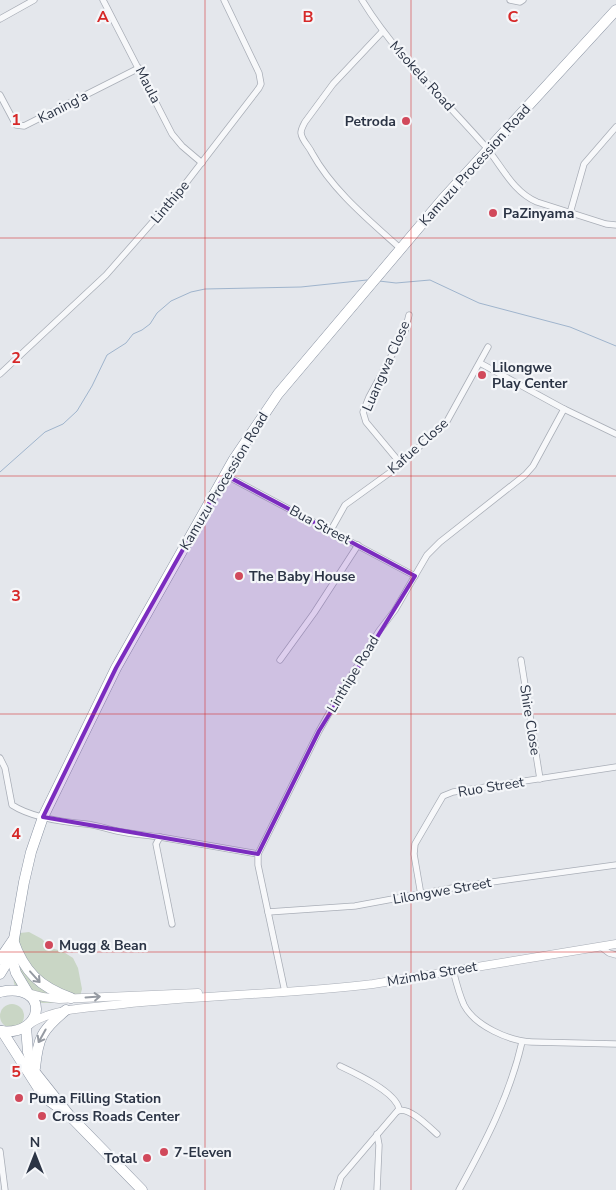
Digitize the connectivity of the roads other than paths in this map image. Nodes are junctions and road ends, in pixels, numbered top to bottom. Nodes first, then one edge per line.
1 (34, 0) edge
2 (103, 0) edge
3 (224, 0) edge
4 (362, 0) edge
5 (510, 0) edge
6 (523, 0) edge
7 (616, 10) edge
8 (0, 19) edge
9 (382, 32) junction
10 (139, 68) junction
11 (0, 95) edge
12 (616, 127) edge
13 (488, 149) junction
14 (202, 163) junction
15 (570, 213) junction
16 (616, 225) edge
17 (401, 249) junction
18 (409, 315) dead end
19 (488, 347) dead end
20 (480, 363) junction
21 (0, 374) edge
22 (564, 409) junction
23 (616, 434) edge
24 (401, 464) junction
25 (225, 476) junction
26 (330, 530) junction
27 (358, 545) junction
28 (415, 576) junction
29 (280, 660) dead end
30 (521, 660) dead end
31 (0, 758) edge
32 (616, 767) edge
33 (540, 779) junction
34 (43, 817) junction
35 (158, 838) junction
36 (258, 854) junction
37 (616, 865) edge
38 (421, 894) junction
39 (268, 912) junction
40 (172, 924) dead end
41 (13, 940) junction
42 (616, 944) edge
43 (600, 947) junction
44 (616, 955) edge
45 (11, 956) junction
46 (0, 959) edge
47 (453, 970) junction
48 (0, 974) edge
49 (0, 992) edge
50 (285, 992) junction
51 (28, 993) junction
52 (247, 994) junction
53 (71, 998) junction
54 (66, 1010) junction
55 (28, 1025) junction
56 (1, 1032) edge
57 (522, 1042) junction
58 (616, 1044) edge
59 (340, 1066) dead end
60 (34, 1071) junction
61 (398, 1111) junction
62 (69, 1115) junction
63 (377, 1134) junction
64 (437, 1134) dead end
65 (0, 1151) edge
66 (5, 1190) edge
67 (142, 1190) edge
68 (337, 1190) edge
69 (377, 1190) edge
70 (458, 1190) edge

1 - 8 street
2 - 10 street, Maula
3 - 14 street, Linthipe
4 - 9 street, Msokela Road
5 - 6 street
7 - 13 highway, Kamuzu Procession Road
9 - 13 street, Msokela Road
9 - 17 street
10 - 11 street, Kaning'a
10 - 14 street, Maula
12 - 15 street
13 - 15 street, Msokela Road
13 - 17 highway, Kamuzu Procession Road
14 - 21 street, Linthipe
15 - 16 street, Msokela Road
17 - 25 highway, Kamuzu Procession Road
18 - 24 street, Luangwa Close
19 - 20 street, Kafue Close
20 - 22 street
20 - 24 street, Kafue Close
22 - 23 street
22 - 28 street, Linthipe Road
24 - 26 street, Kafue Close
25 - 26 street, Bua Street
25 - 34 highway, Kamuzu Procession Road
26 - 27 street, Bua Street
27 - 28 street, Bua Street
27 - 29 street
28 - 36 street, Linthipe Road
30 - 33 street, Shire Close
31 - 34 street
32 - 33 street, Ruo Street
33 - 38 street, Ruo Street
34 - 35 street
34 - 41 highway, Kamuzu Procession Road
35 - 36 street
35 - 40 street
36 - 39 street
37 - 38 street, Lilongwe Street
38 - 39 street, Lilongwe Street
39 - 50 street
41 - 45 highway, Kamuzu Procession Road
41 - 46 highway
41 -> 53 highway
42 - 43 main road, Mzimba Street
43 - 44 street
43 - 47 main road, Mzimba Street
45 - 48 highway
45 - 51 highway
47 - 50 main road, Mzimba Street
47 - 57 street
49 - 51 highway
50 - 52 main road, Mzimba Street
51 - 53 main road
51 - 55 highway
53 -> 52 main road
52 - 54 main road
54 - 55 main road
54 -> 60 highway
55 - 56 highway
55 - 60 highway
56 - 62 highway
57 - 58 street
57 - 70 street
59 - 61 street
60 - 62 highway
61 - 63 street
61 - 64 street
62 - 67 highway
63 - 68 street
63 - 69 street
65 - 66 street

